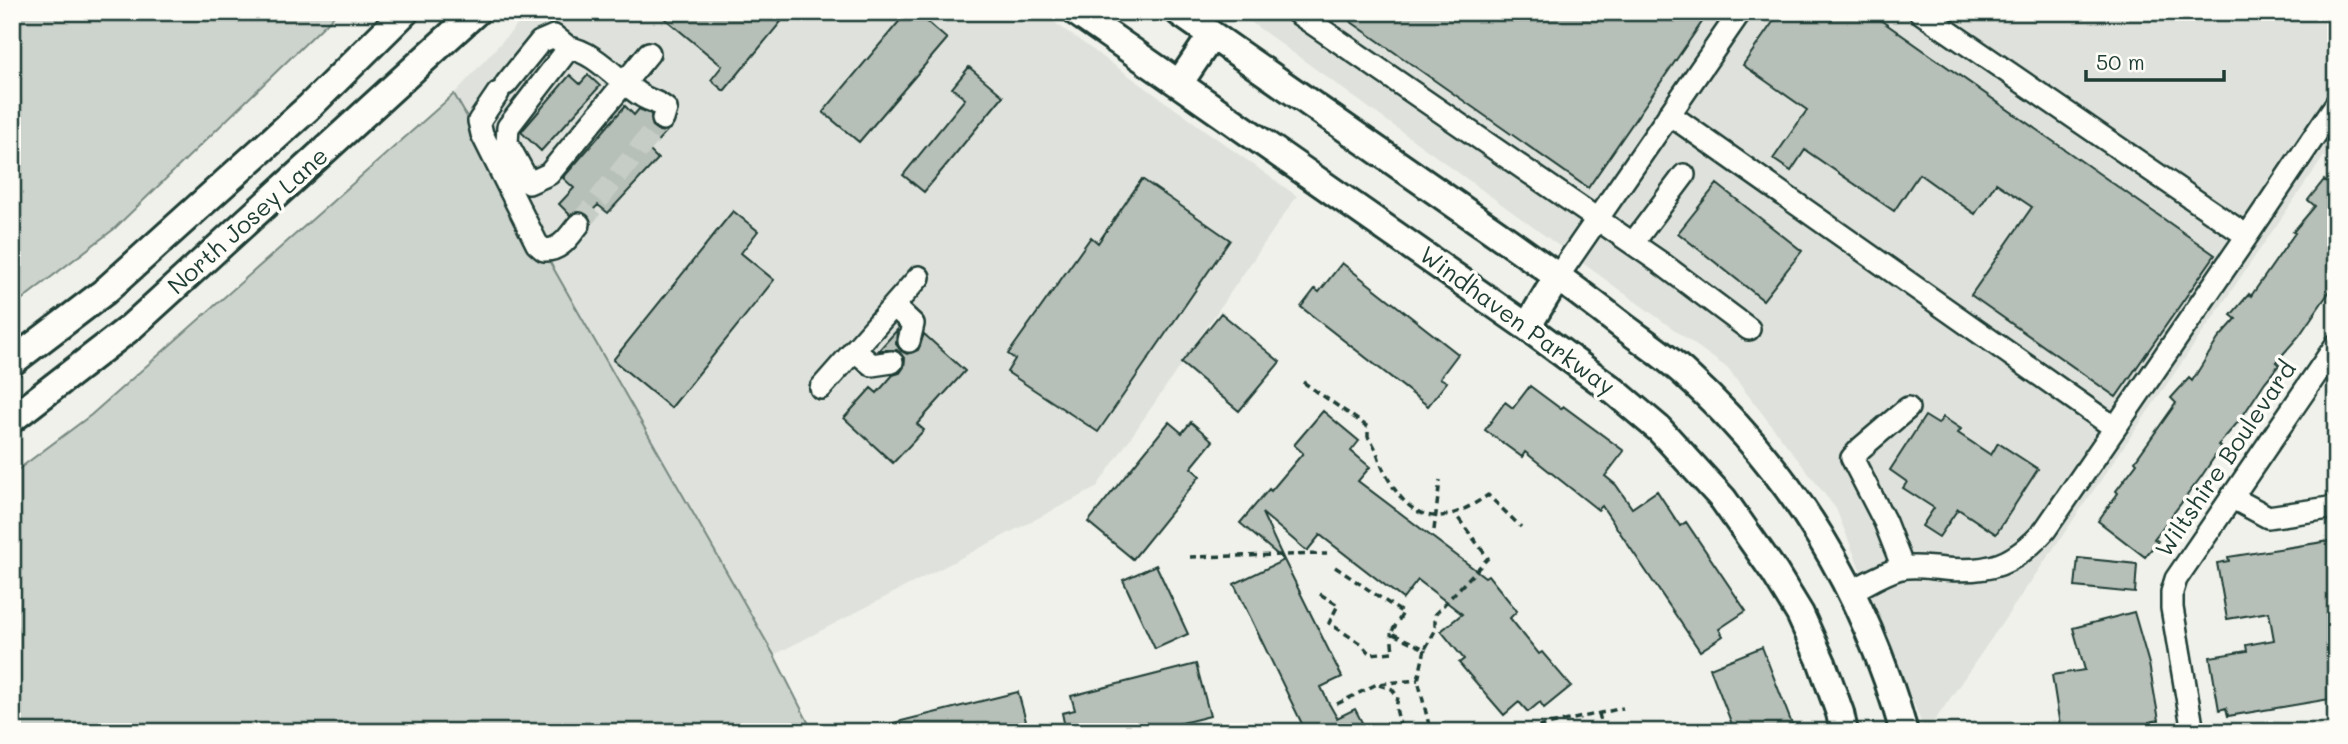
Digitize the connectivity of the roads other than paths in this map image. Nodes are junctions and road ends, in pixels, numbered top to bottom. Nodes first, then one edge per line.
1 (405, 12) edge
2 (476, 12) edge
3 (1076, 12) edge
4 (1180, 12) edge
5 (1296, 12) edge
6 (1740, 12) edge
7 (1920, 12) edge
8 (1212, 35) junction
9 (569, 48) junction
10 (649, 54) dead end
11 (1180, 82) junction
12 (624, 84) junction
13 (2336, 104) edge
14 (1670, 114) junction
15 (663, 119) dead end
16 (1684, 175) dead end
17 (1598, 219) junction
18 (579, 224) tunnel mouth
19 (2247, 236) junction
20 (1633, 243) junction
21 (1559, 276) junction
22 (919, 277) dead end
23 (894, 306) junction
24 (1527, 327) junction
25 (1749, 329) dead end
26 (909, 341) dead end
27 (2336, 345) edge
28 (854, 350) junction
29 (12, 362) edge
30 (892, 362) dead end
31 (821, 387) dead end
32 (1908, 408) dead end
33 (12, 419) edge
34 (2115, 428) junction
35 (2231, 498) junction
36 (2336, 507) edge
37 (1903, 568) junction
38 (1852, 591) junction
39 (1844, 732) edge
40 (1904, 732) edge
41 (2193, 732) edge

1 - 29 main road, North Josey Lane
2 - 33 main road, North Josey Lane
3 - 11 main road, Windhaven Parkway
4 - 8 main road
5 - 17 street
6 - 14 street
7 - 19 street
8 - 11 main road
8 - 21 main road
9 - 12 street
9 - 12 street
9 - 18 street
10 - 12 street
11 - 24 main road, Windhaven Parkway
12 - 15 street
13 - 19 street
14 - 17 street
14 - 34 street
16 - 20 street
17 - 20 street
17 - 21 street
19 - 34 street
20 - 25 street
21 - 24 main road
21 - 38 main road
22 - 23 street
23 - 26 street
23 - 28 street
24 - 39 main road, Windhaven Parkway
27 - 35 street, Wiltshire Boulevard
28 - 30 street
28 - 31 street
32 - 37 street
34 - 37 street
35 - 36 street
35 - 41 street, Wiltshire Boulevard
37 - 38 street
38 - 40 main road

